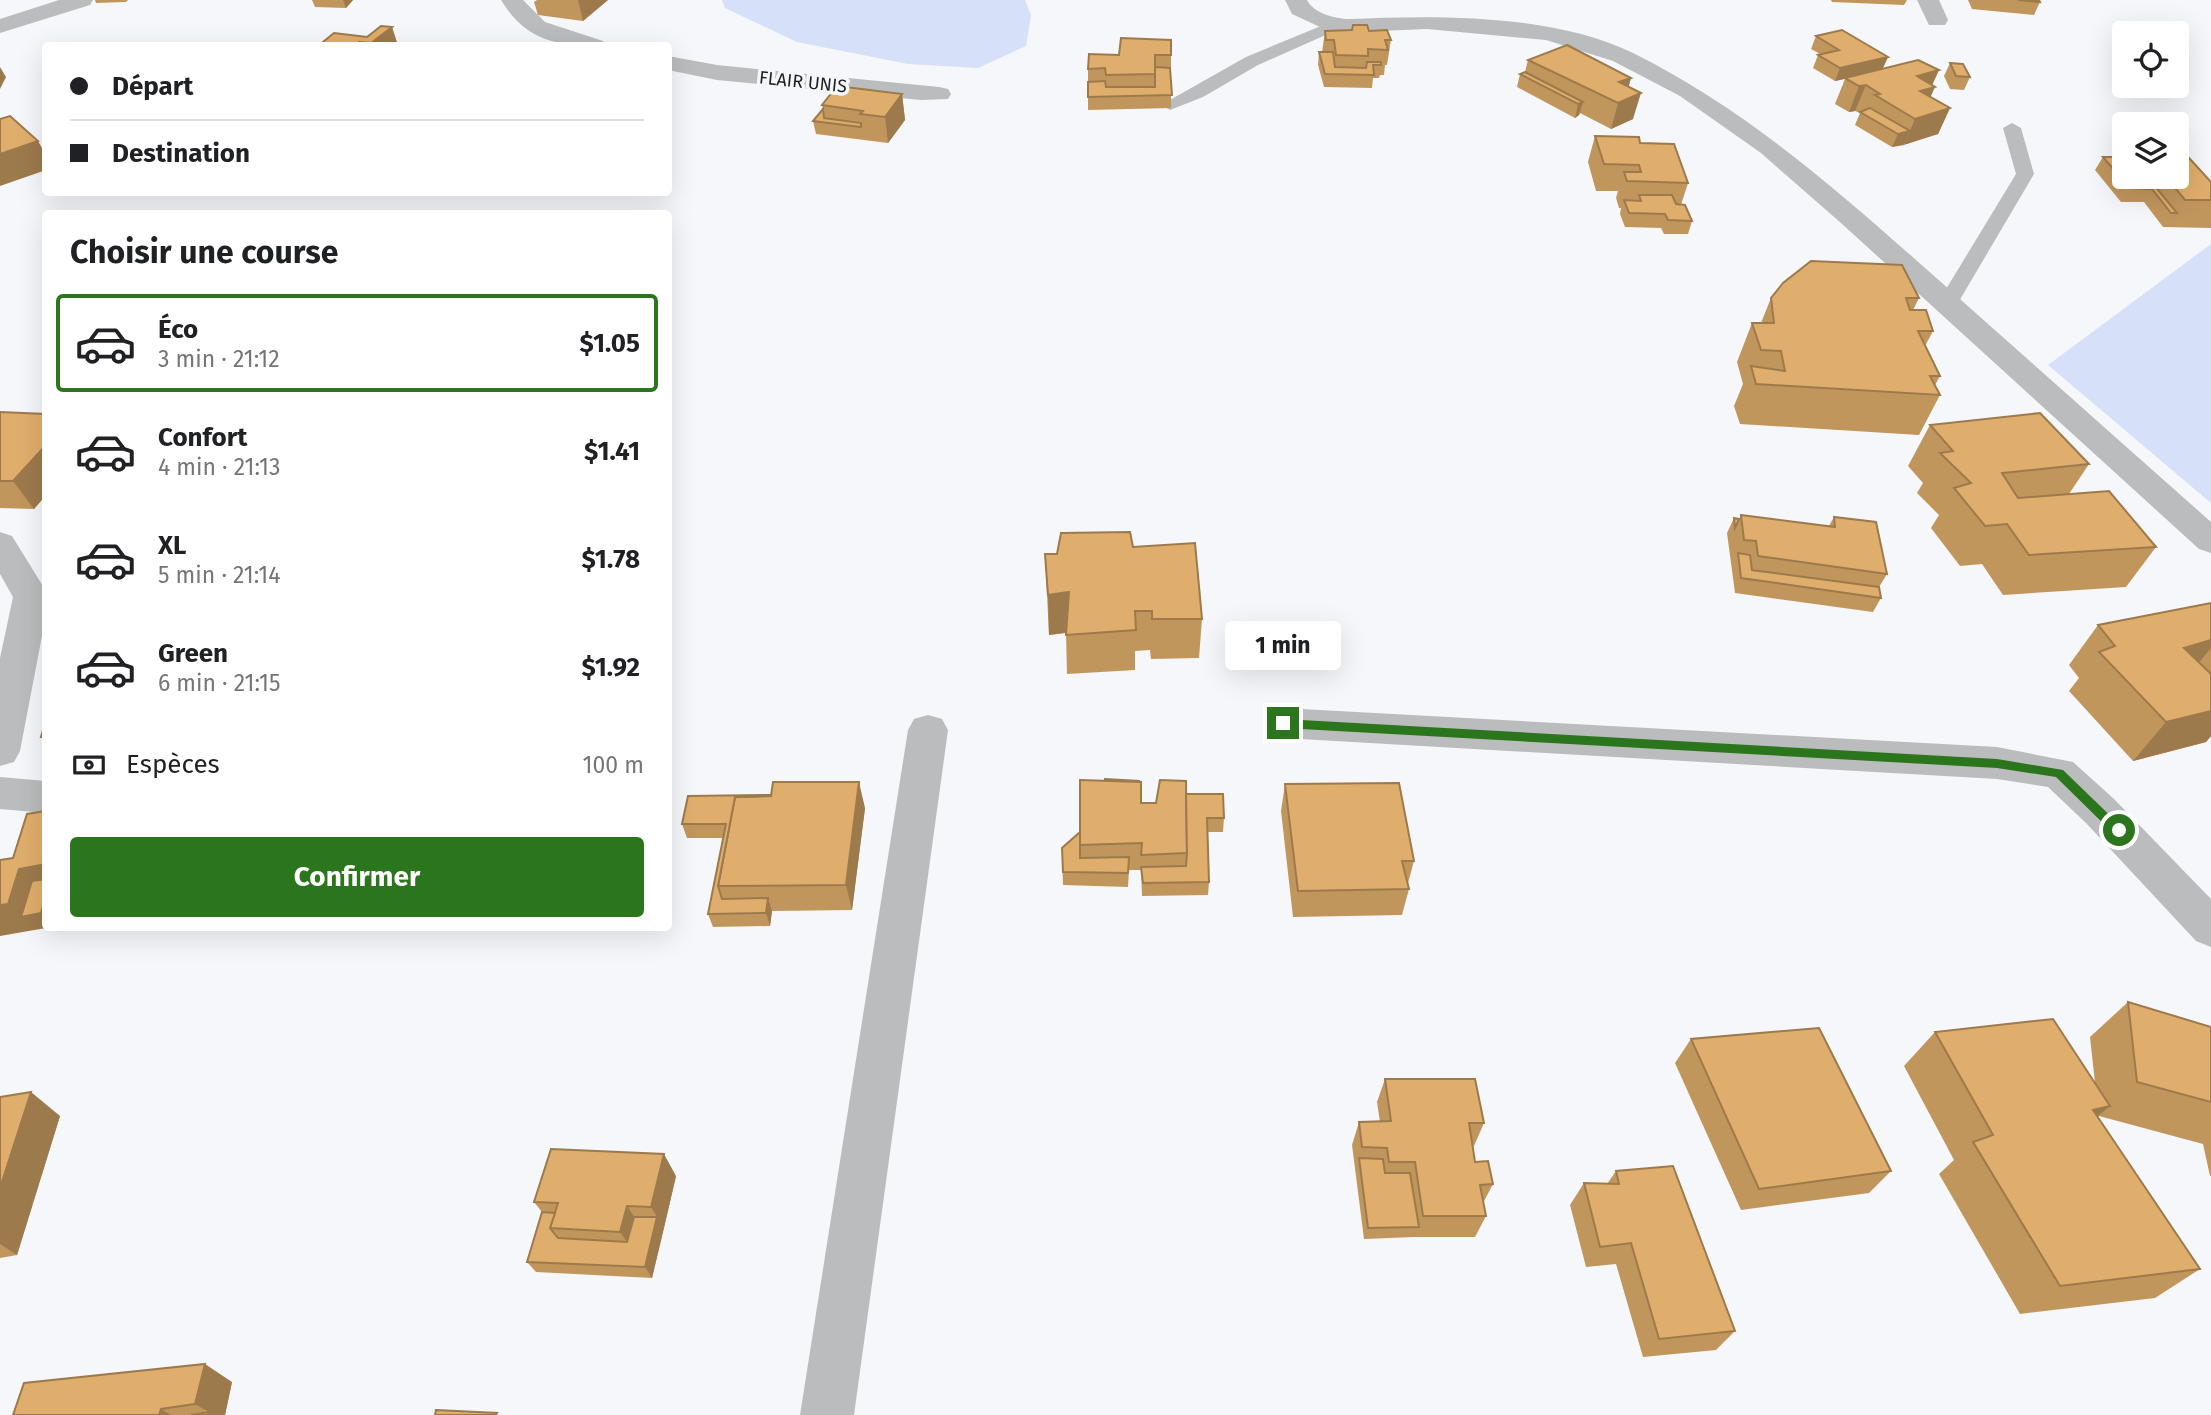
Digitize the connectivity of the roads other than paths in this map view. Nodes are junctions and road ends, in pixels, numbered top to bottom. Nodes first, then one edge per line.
1 (82, 0) edge
2 (512, 0) edge
3 (1296, 0) edge
4 (0, 26) edge
5 (1333, 26) junction
6 (578, 42) edge
7 (672, 64) edge
8 (939, 94) dead end
9 (1170, 105) edge
10 (2012, 128) dead end
11 (1948, 304) junction
12 (2211, 541) edge
13 (0, 544) edge
14 (1283, 723) dead end
15 (928, 730) dead end
16 (0, 751) edge
17 (0, 793) edge
18 (42, 797) edge
19 (2211, 928) edge
20 (827, 1415) edge

1 - 4 street
2 - 6 street
3 - 5 street
5 - 9 lane
5 - 11 street
7 - 8 street, FLAIR UNIS
10 - 11 lane
11 - 12 street
13 - 16 street
14 - 19 street
15 - 20 street
17 - 18 street

